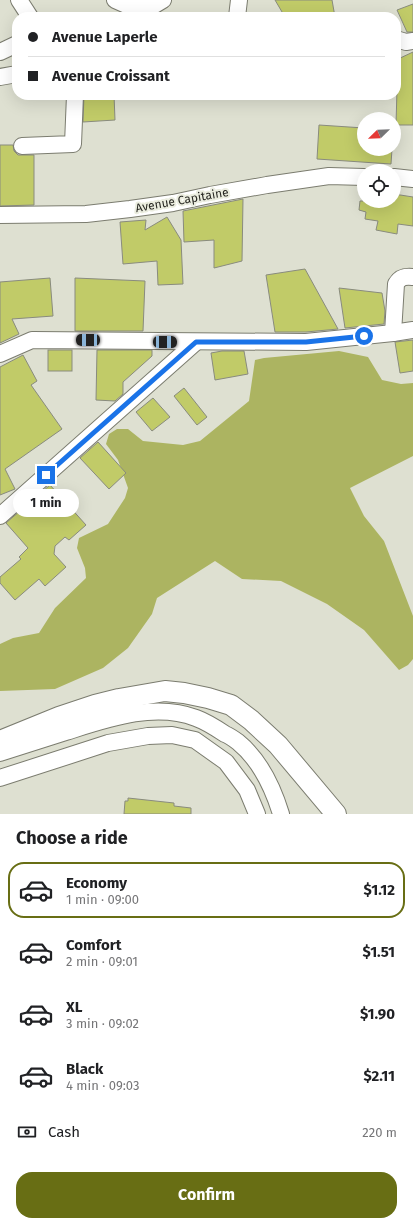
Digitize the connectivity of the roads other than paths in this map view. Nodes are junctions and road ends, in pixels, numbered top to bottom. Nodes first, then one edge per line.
1 (19, 0) edge
2 (116, 0) edge
3 (164, 0) edge
4 (239, 0) edge
5 (27, 12) edge
6 (238, 12) edge
7 (401, 40) edge
8 (413, 41) edge
9 (12, 46) edge
10 (0, 52) edge
11 (12, 75) edge
12 (0, 77) edge
13 (75, 100) edge
14 (22, 146) dead end
15 (357, 177) edge
16 (401, 178) edge
17 (413, 179) edge
18 (0, 215) edge
19 (413, 277) edge
20 (413, 330) edge
21 (393, 333) junction
22 (196, 342) junction
23 (0, 354) edge
24 (0, 516) edge
25 (0, 741) edge
26 (0, 753) edge
27 (0, 778) edge
28 (257, 814) edge
29 (281, 814) edge
30 (336, 814) edge

1 - 5 street
2 - 3 street
4 - 6 street
7 - 8 street
9 - 10 street
11 - 12 street
13 - 14 street
15 - 18 street, Avenue Capitaine
16 - 17 street
19 - 21 street
20 - 21 street
21 - 22 street
22 - 23 street
22 - 24 street
25 - 30 main road
26 - 29 street
27 - 28 street

